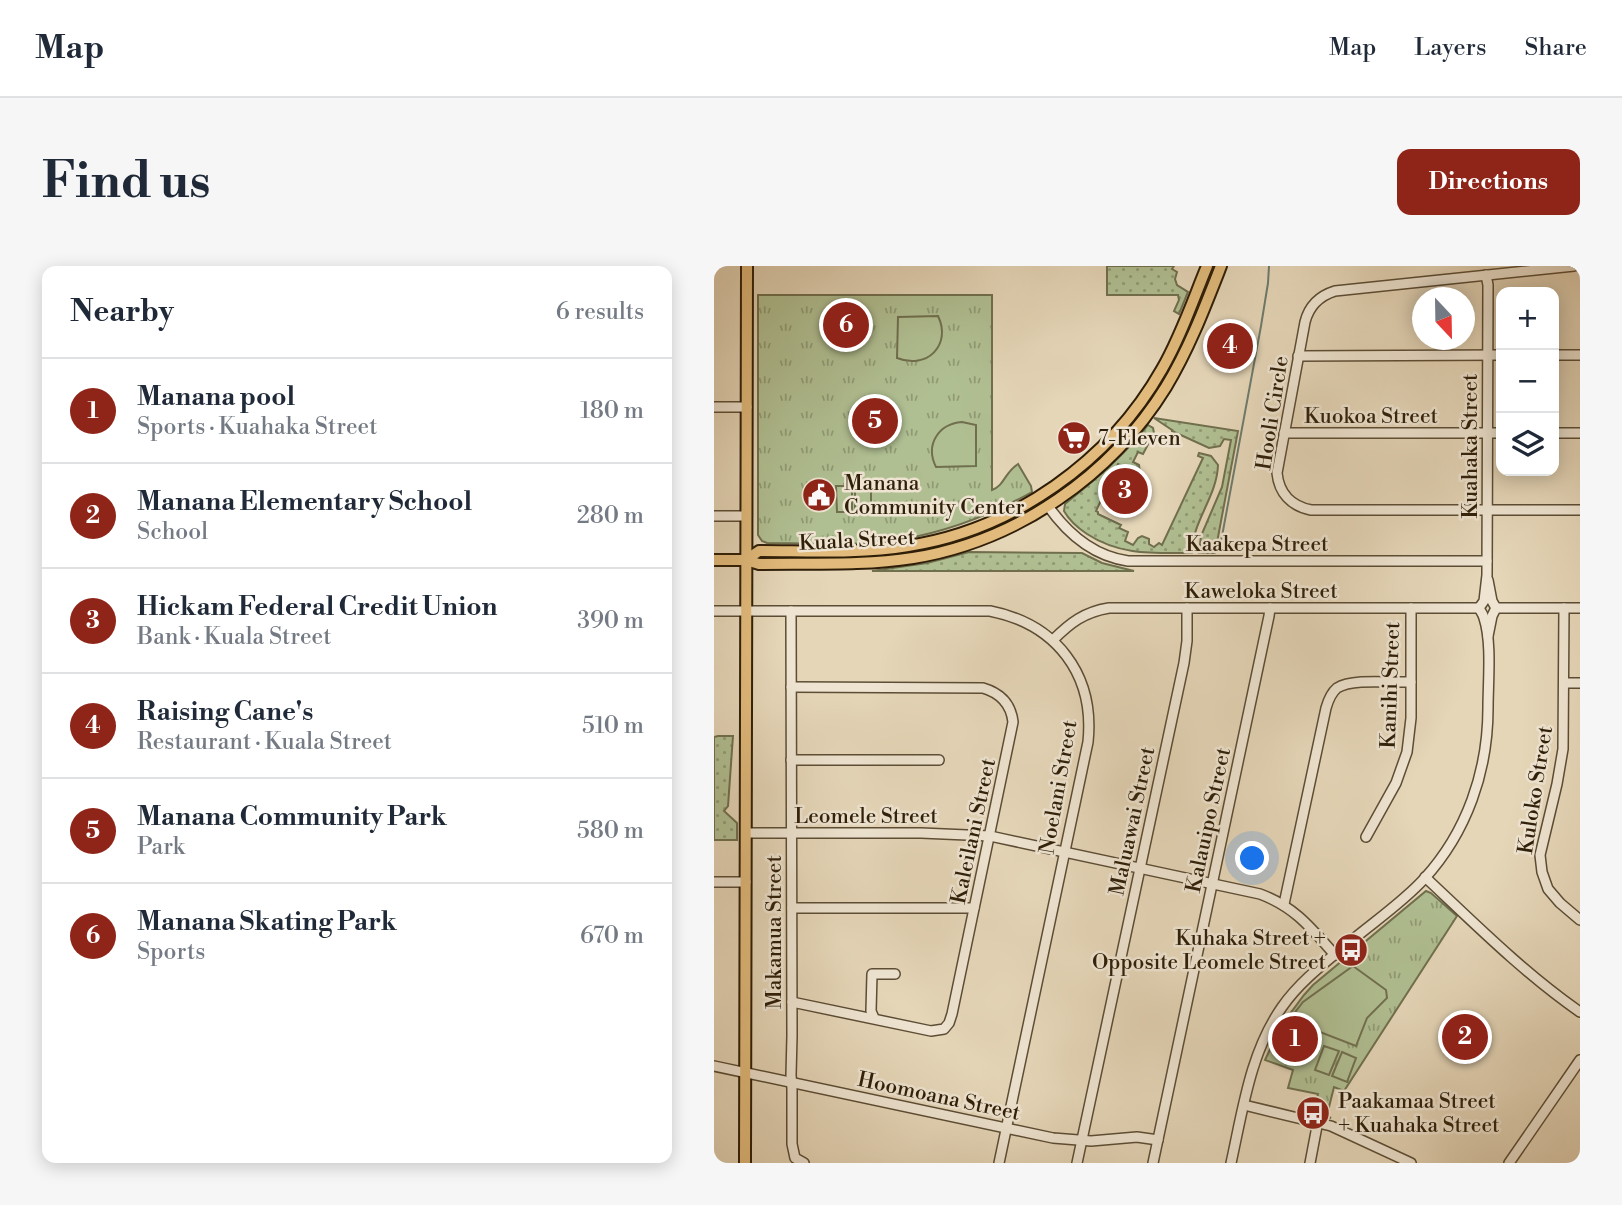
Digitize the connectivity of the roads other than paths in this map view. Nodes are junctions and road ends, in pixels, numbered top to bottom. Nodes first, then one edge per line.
1 (747, 266) edge
2 (1208, 266) edge
3 (1221, 266) edge
4 (1574, 266) edge
5 (1486, 275) junction
6 (1488, 355) junction
7 (1496, 355) edge
8 (1559, 355) edge
9 (1580, 355) edge
10 (1298, 356) junction
11 (714, 407) edge
12 (747, 407) junction
13 (1135, 410) junction
14 (1144, 417) junction
15 (1284, 433) junction
16 (1488, 433) junction
17 (1496, 433) edge
18 (1559, 433) edge
19 (1580, 433) edge
20 (1041, 495) junction
21 (1048, 506) junction
22 (1580, 510) edge
23 (1487, 511) junction
24 (714, 516) edge
25 (746, 516) junction
26 (714, 560) edge
27 (746, 560) junction
28 (1487, 561) junction
29 (1187, 608) junction
30 (1270, 608) junction
31 (1411, 608) junction
32 (1488, 608) junction
33 (1564, 608) junction
34 (1580, 608) edge
35 (714, 611) edge
36 (746, 611) junction
37 (791, 611) junction
38 (1053, 640) junction
39 (1411, 682) junction
40 (1564, 683) junction
41 (1580, 683) edge
42 (791, 687) junction
43 (791, 760) junction
44 (939, 760) dead end
45 (746, 833) junction
46 (791, 833) junction
47 (990, 836) junction
48 (1366, 838) dead end
49 (1065, 852) junction
50 (1140, 868) junction
51 (1425, 877) junction
52 (714, 882) edge
53 (746, 882) junction
54 (1213, 883) junction
55 (1284, 904) junction
56 (792, 908) junction
57 (974, 908) junction
58 (1580, 920) edge
59 (1335, 955) junction
60 (895, 974) dead end
61 (792, 1002) junction
62 (1580, 1012) edge
63 (874, 1018) junction
64 (1580, 1060) edge
65 (714, 1066) edge
66 (744, 1072) junction
67 (791, 1082) junction
68 (1244, 1105) junction
69 (1318, 1121) junction
70 (1006, 1128) junction
71 (1158, 1140) junction
72 (1082, 1141) junction
73 (1391, 1159) edge
74 (745, 1163) edge
75 (804, 1163) edge
76 (999, 1163) edge
77 (1077, 1163) edge
78 (1153, 1163) edge
79 (1231, 1163) edge
80 (1310, 1163) edge
81 (1411, 1163) edge
82 (1510, 1163) edge

1 - 12 main road
2 - 13 main road, Kuala Street
3 - 14 main road, Kuala Street
4 - 5 street, Hooli Circle
5 - 6 street, Kuahaka Street
5 - 10 street, Hooli Circle
6 - 7 street
6 - 10 street
6 - 16 street, Kuahaka Street
8 - 9 street
10 - 15 street, Hooli Circle
11 - 12 street
12 - 25 main road
13 - 14 main road
13 - 20 main road, Kuala Street
14 - 21 main road, Kuala Street
15 - 16 street, Kuokoa Street
15 - 23 street, Hooli Circle
16 - 17 street, Kuokoa Street
16 - 23 street, Kuahaka Street
18 - 19 street
20 - 21 main road
20 - 27 main road, Kuala Street
21 - 27 main road, Kuala Street
21 - 28 street, Kaakepa Street
22 - 23 street, Hooli Circle
23 - 28 street, Kuahaka Street
24 - 25 street
25 - 27 main road
26 - 27 main road
27 - 36 main road
28 - 32 street, Kuahaka Street
29 - 30 street, Kaweloka Street
29 - 38 street, Kaweloka Street
29 - 50 street, Maluawai Street
30 - 31 street, Kaweloka Street
30 - 54 street, Kalauipo Street
31 - 32 street, Kaweloka Street
31 - 39 street, Kanihi Street
32 - 33 street, Kaweloka Street
32 - 51 street, Kuahaka Street
33 - 34 street, Kaweloka Street
33 - 40 street, Kuloko Street
35 - 36 street, Noelani Street
36 - 37 street, Noelani Street
36 - 45 main road
37 - 38 street, Noelani Street
37 - 42 street, Makamua Street
38 - 49 street, Noelani Street
39 - 48 street, Kanihi Street
39 - 55 street
40 - 41 street
40 - 58 street, Kuloko Street
42 - 43 street, Makamua Street
42 - 47 street, Kaleilani Street
43 - 44 street
43 - 46 street, Makamua Street
45 - 46 street, Leomele Street
45 - 53 main road
46 - 47 street, Leomele Street
46 - 56 street, Makamua Street
47 - 49 street, Leomele Street
47 - 57 street, Kaleilani Street
49 - 50 street, Leomele Street
49 - 70 street, Noelani Street
50 - 54 street, Leomele Street
50 - 72 street, Maluawai Street
51 - 59 street, Kuahaka Street
51 - 62 street
52 - 53 street
53 - 66 main road
54 - 55 street, Leomele Street
54 - 71 street, Kalauipo Street
55 - 59 street, Leomele Street
56 - 57 street
56 - 61 street, Makamua Street
57 - 63 street, Kaleilani Street
59 - 68 street, Kuahaka Street
60 - 63 street
61 - 63 street, Kaleilani Street
61 - 67 street, Makamua Street
64 - 82 street
65 - 66 street, Hoomoana Street
66 - 67 street, Hoomoana Street
66 - 74 main road
67 - 70 street, Hoomoana Street
67 - 75 street, Makamua Street
68 - 69 street
68 - 79 street, Kuahaka Street
69 - 73 street
69 - 80 street
70 - 72 street, Hoomoana Street
70 - 76 street, Noelani Street
71 - 72 street, Hoomoana Street
71 - 78 street, Kalauipo Street
72 - 77 street, Maluawai Street
73 - 81 street

